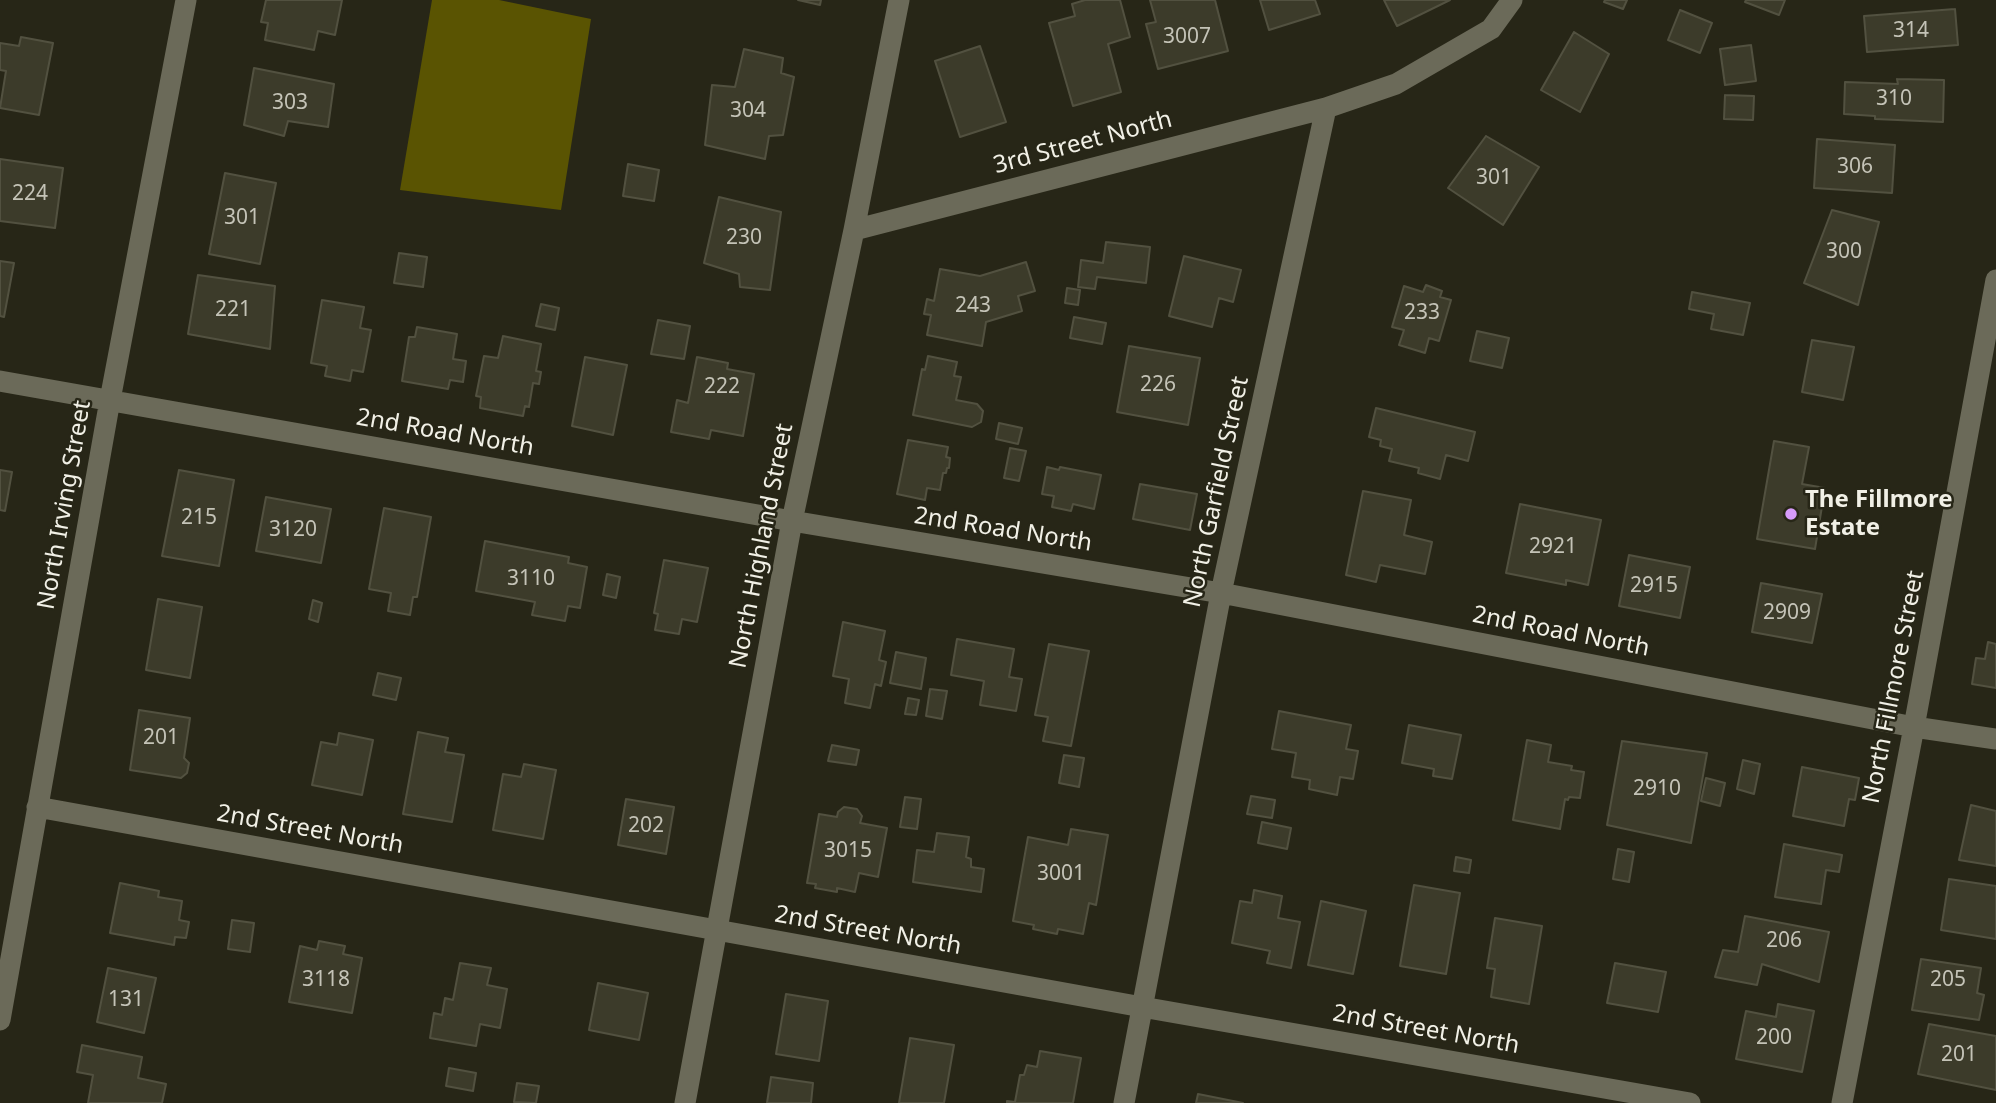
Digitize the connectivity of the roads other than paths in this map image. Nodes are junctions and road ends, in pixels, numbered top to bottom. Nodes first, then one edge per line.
1 (186, 0) edge
2 (900, 0) edge
3 (1512, 0) edge
4 (1326, 108) junction
5 (854, 230) junction
6 (1996, 280) edge
7 (0, 381) edge
8 (110, 400) junction
9 (792, 521) junction
10 (1221, 593) junction
11 (1914, 727) junction
12 (1996, 738) edge
13 (37, 807) junction
14 (716, 930) junction
15 (1142, 1007) junction
16 (0, 1020) edge
17 (685, 1103) edge
18 (1124, 1103) edge
19 (1690, 1103) edge
20 (1842, 1103) edge

1 - 8 street, North Irving Street
2 - 5 street, North Highland Street
3 - 4 street
4 - 5 street, 3rd Street North
4 - 10 street, North Garfield Street
5 - 9 street, North Highland Street
6 - 11 street, North Fillmore Street
7 - 8 street, 2nd Road North
8 - 9 street, 2nd Road North
8 - 13 street, North Irving Street
9 - 10 street, 2nd Road North
9 - 14 street, North Highland Street
10 - 11 street, 2nd Road North
10 - 15 street, North Garfield Street
11 - 12 street, 2nd Road North
11 - 20 street, North Fillmore Street
13 - 14 street, 2nd Street North
13 - 16 street, North Irving Street
14 - 15 street, 2nd Street North
14 - 17 street, North Highland Street
15 - 18 street, North Garfield Street
15 - 19 street, 2nd Street North

